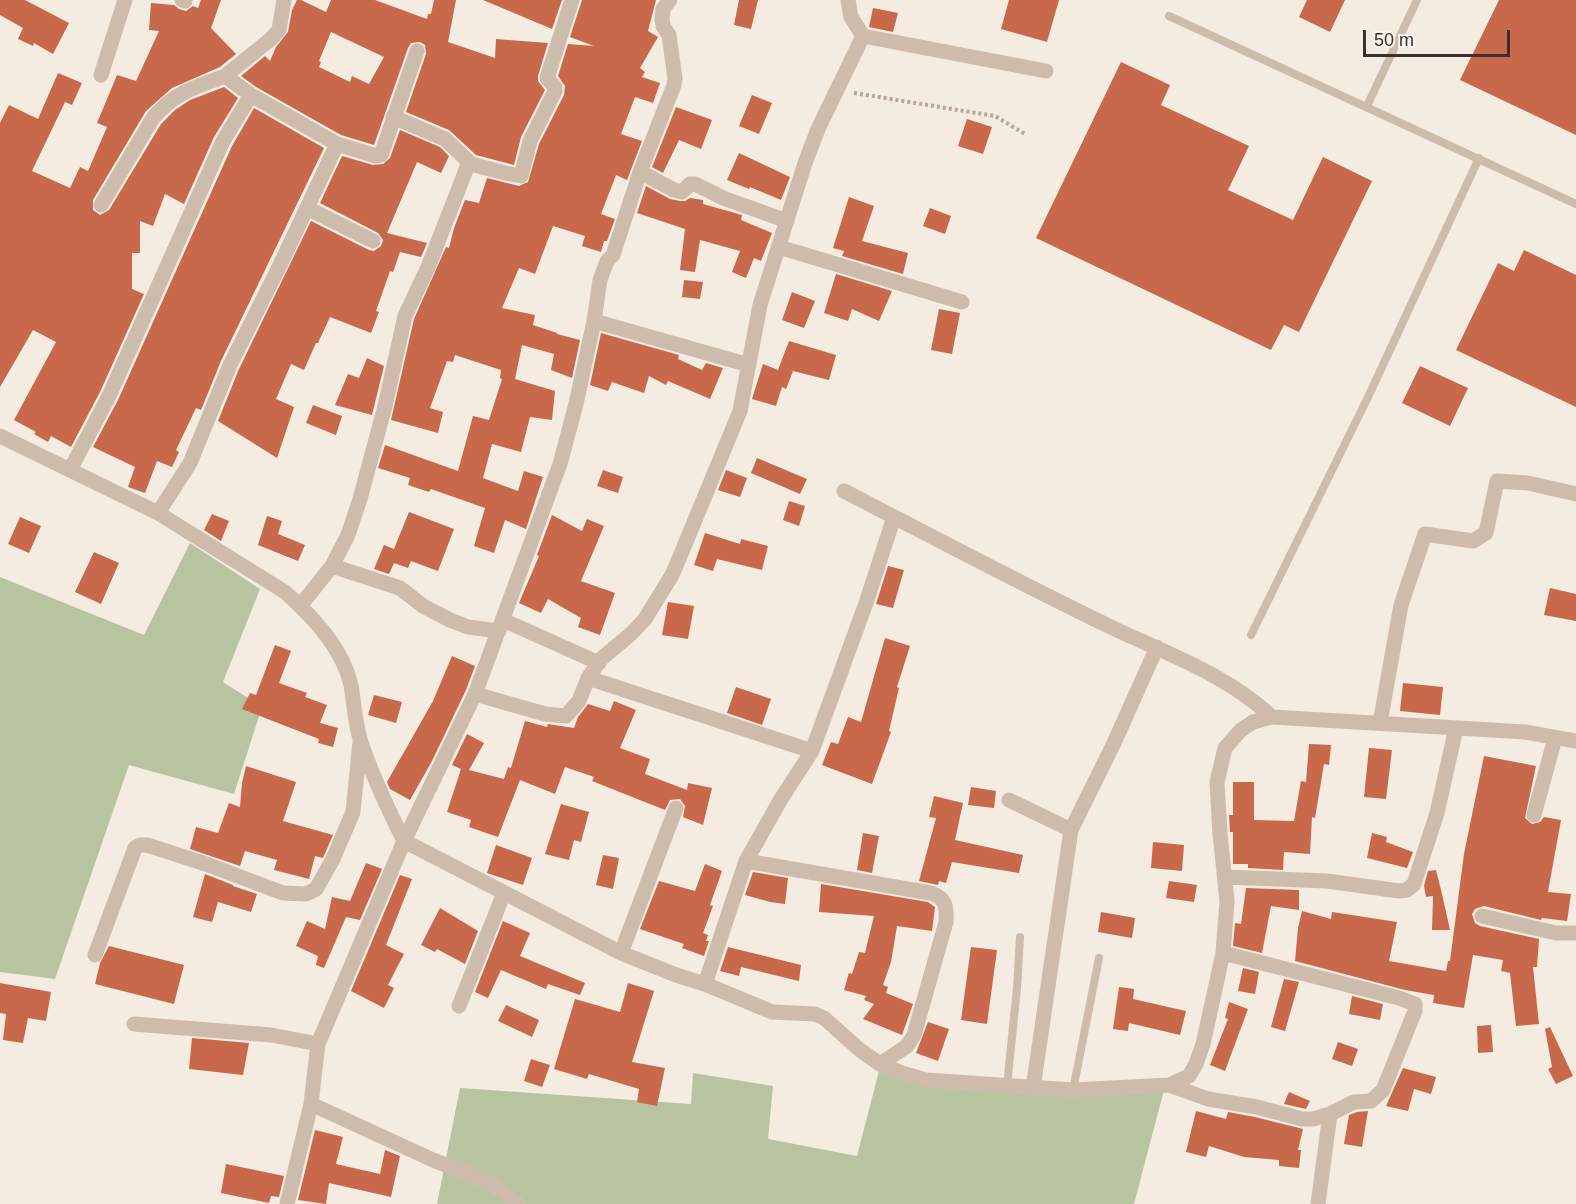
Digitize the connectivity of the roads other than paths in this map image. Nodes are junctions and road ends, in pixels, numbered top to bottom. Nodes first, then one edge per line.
1 (125, 0) edge
2 (284, 0) edge
3 (572, 0) edge
4 (670, 0) edge
5 (847, 0) edge
6 (1416, 0) edge
7 (1169, 16) dead end
8 (862, 36) junction
9 (417, 51) dead end
10 (1046, 71) dead end
11 (100, 75) dead end
12 (225, 76) junction
13 (251, 95) junction
14 (1367, 106) junction
15 (393, 117) junction
16 (337, 144) junction
17 (1479, 158) junction
18 (469, 162) junction
19 (640, 172) junction
20 (1576, 204) edge
21 (101, 205) dead end
22 (307, 208) junction
23 (787, 221) junction
24 (373, 241) dead end
25 (779, 247) junction
26 (962, 302) dead end
27 (594, 321) junction
28 (749, 365) junction
29 (0, 436) edge
30 (70, 470) junction
31 (844, 491) dead end
32 (1576, 494) edge
33 (158, 513) junction
34 (894, 517) junction
35 (332, 566) junction
36 (300, 606) junction
37 (501, 625) junction
38 (1251, 635) dead end
39 (1157, 647) junction
40 (599, 663) junction
41 (588, 678) junction
42 (475, 694) junction
43 (1272, 717) junction
44 (1380, 723) junction
45 (1456, 728) junction
46 (360, 738) junction
47 (1555, 738) junction
48 (1576, 741) edge
49 (812, 751) junction
50 (1009, 800) dead end
51 (676, 808) dead end
52 (1534, 815) dead end
53 (1071, 830) junction
54 (404, 841) junction
55 (746, 861) junction
56 (1225, 877) junction
57 (504, 893) junction
58 (1482, 916) dead end
59 (1576, 933) edge
60 (1020, 938) dead end
61 (621, 953) junction
62 (1223, 953) junction
63 (95, 956) dead end
64 (1099, 958) dead end
65 (705, 984) junction
66 (459, 1006) dead end
67 (134, 1024) dead end
68 (318, 1044) junction
69 (879, 1064) junction
70 (1169, 1085) junction
71 (1006, 1086) junction
72 (1033, 1088) junction
73 (1072, 1090) junction
74 (311, 1104) junction
75 (1330, 1114) junction
76 (287, 1204) edge
77 (518, 1204) edge
78 (1318, 1204) edge

1 - 11 street
2 - 12 street
3 - 18 street
4 - 19 street
5 - 8 street
6 - 14 lane
7 - 14 lane
8 - 10 street
8 - 23 street
9 - 15 street
12 - 13 street
12 - 21 street
13 - 16 street
13 - 30 street
14 - 17 lane
15 - 16 street
15 - 18 street
16 - 22 street
17 - 20 lane
17 - 38 lane
18 - 35 street
19 - 23 street
19 - 27 street
22 - 24 street
22 - 33 street
23 - 25 street
25 - 26 street
25 - 28 street
27 - 28 street
27 - 37 street
28 - 40 street
29 - 30 street
30 - 33 street
31 - 34 street
32 - 44 street
33 - 36 street
34 - 39 street
34 - 49 street
35 - 36 street
35 - 37 street
36 - 46 street
37 - 40 street
37 - 42 street
39 - 43 street
39 - 53 street
40 - 41 street
41 - 42 street
41 - 49 street
42 - 54 street
43 - 44 street
43 - 56 street
44 - 45 street
45 - 47 street
45 - 56 street
46 - 54 street
46 - 63 street
47 - 48 street
47 - 52 street
49 - 55 street
50 - 53 street
51 - 61 street
53 - 72 street
54 - 57 street
54 - 68 street
55 - 65 street
55 - 69 street
56 - 62 street
57 - 61 street
57 - 66 street
58 - 59 street
60 - 71 lane
61 - 65 street
62 - 70 street
62 - 75 street
64 - 73 lane
65 - 69 street
67 - 68 street
68 - 74 street
69 - 71 street
70 - 73 street
70 - 75 street
71 - 72 street
72 - 73 street
74 - 76 street
74 - 77 street
75 - 78 street

